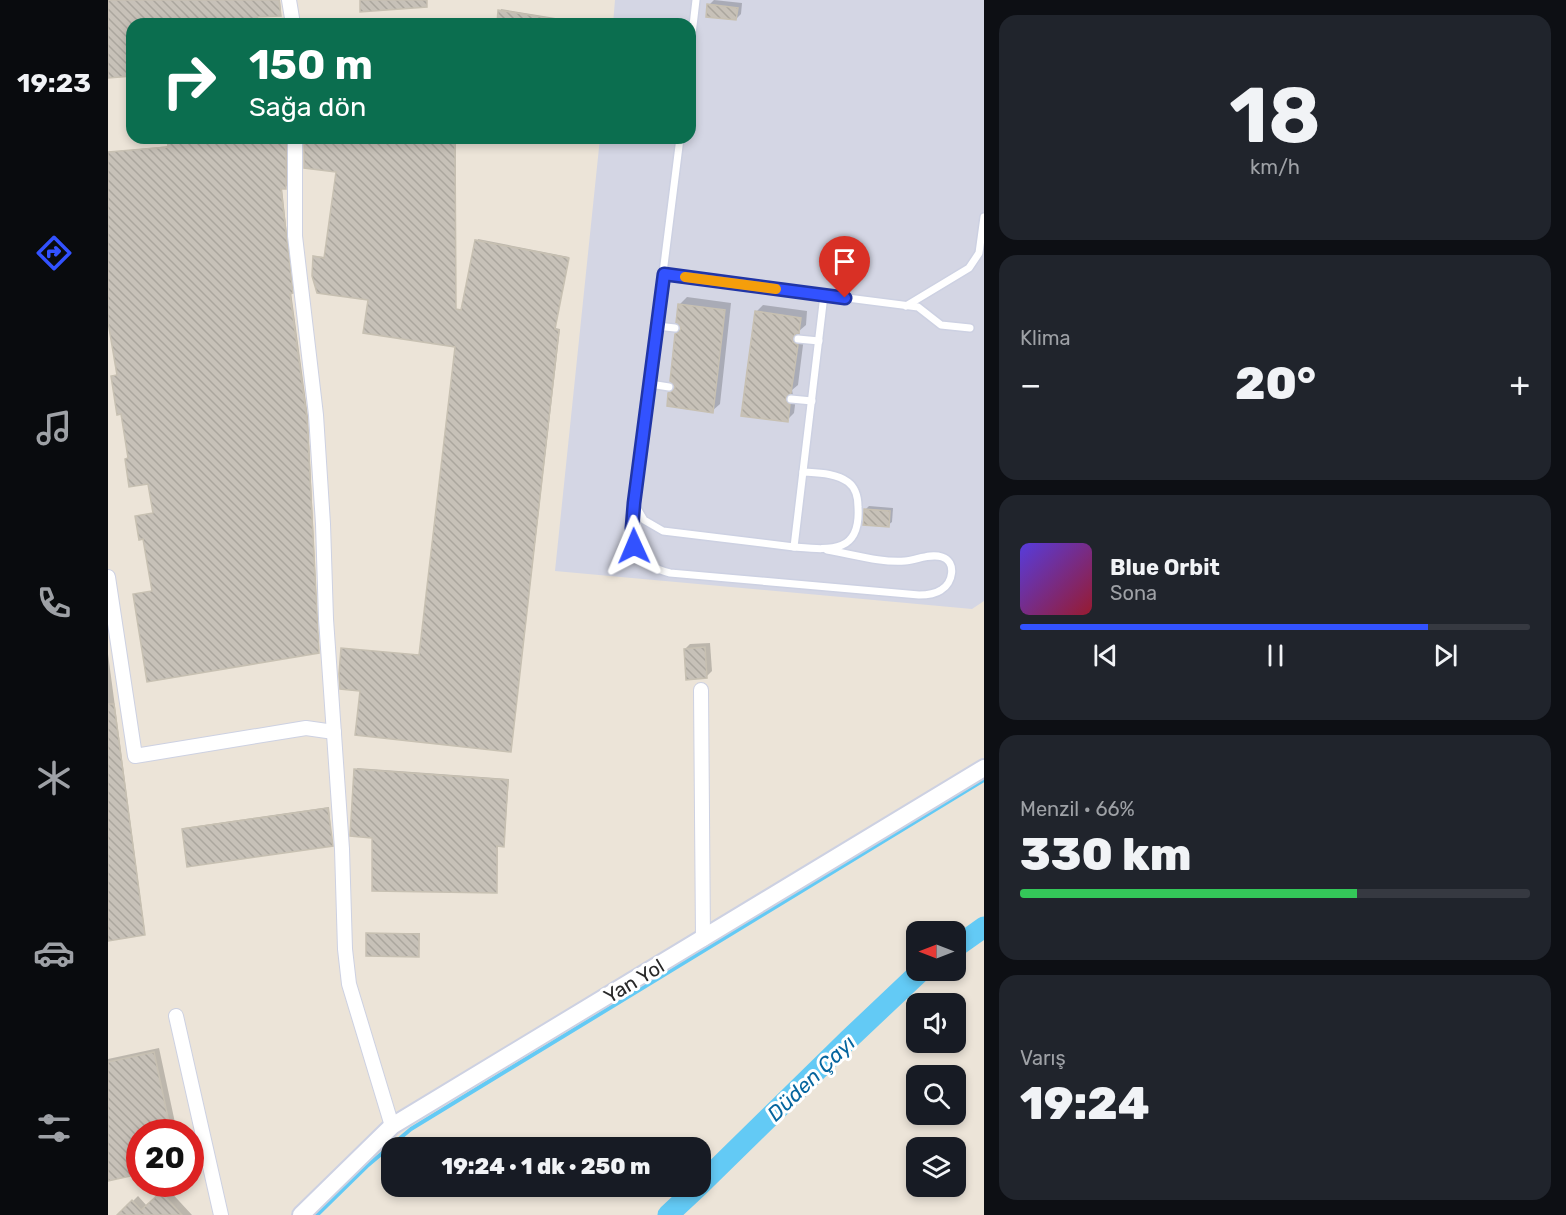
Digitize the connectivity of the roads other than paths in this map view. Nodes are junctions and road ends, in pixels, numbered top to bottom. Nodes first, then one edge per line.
1 (289, 0) edge
2 (696, 0) edge
3 (291, 18) edge
4 (694, 18) edge
5 (295, 144) edge
6 (679, 144) edge
7 (984, 217) edge
8 (664, 274) junction
9 (824, 295) junction
10 (906, 306) junction
11 (657, 326) junction
12 (675, 328) dead end
13 (970, 328) dead end
14 (798, 339) dead end
15 (819, 341) junction
16 (650, 384) junction
17 (669, 387) dead end
18 (790, 399) dead end
19 (812, 401) junction
20 (803, 472) junction
21 (634, 503) junction
22 (794, 546) junction
23 (827, 550) junction
24 (108, 577) edge
25 (701, 690) dead end
26 (334, 732) junction
27 (984, 768) edge
28 (703, 939) junction
29 (176, 1016) dead end
30 (392, 1126) junction
31 (221, 1215) edge
32 (301, 1215) edge

1 - 3 street
2 - 4 lane
5 - 26 street
6 - 8 lane
7 - 10 lane
8 - 9 lane
8 - 11 lane
9 - 10 lane
9 - 15 lane
10 - 13 lane
11 - 12 lane
11 - 16 lane
14 - 15 lane
15 - 19 lane
16 - 17 lane
16 - 21 lane
18 - 19 lane
19 - 20 lane
20 - 22 lane
20 - 23 lane
21 - 22 lane
21 - 23 lane
22 - 23 lane
24 - 26 street
25 - 28 street
26 - 30 street
27 - 28 street, Yan Yol
28 - 30 street, Yan Yol
29 - 31 street
30 - 32 street, Yan Yol

